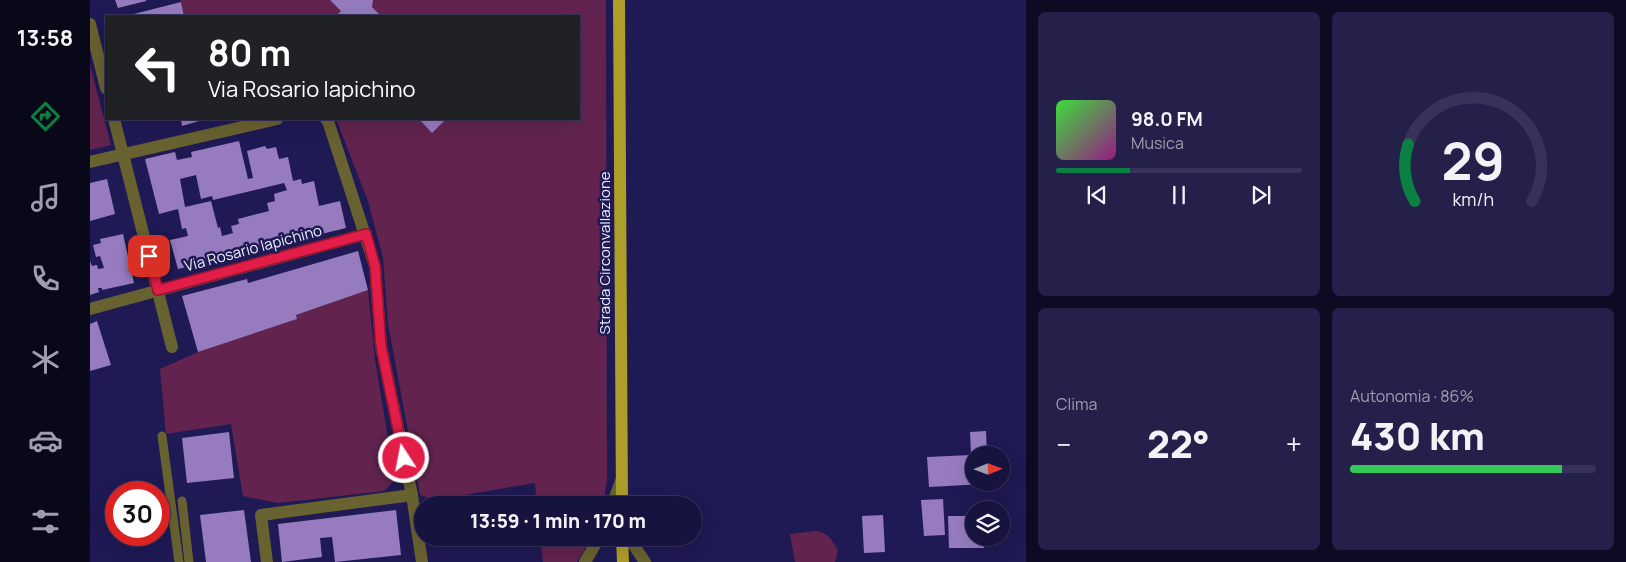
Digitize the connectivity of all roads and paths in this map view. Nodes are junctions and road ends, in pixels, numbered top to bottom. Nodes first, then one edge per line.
1 (619, 0) edge
2 (90, 24) edge
3 (105, 84) edge
4 (114, 120) edge
5 (273, 120) edge
6 (328, 120) edge
7 (123, 154) junction
8 (90, 162) edge
9 (366, 234) junction
10 (158, 290) junction
11 (90, 309) edge
12 (172, 347) dead end
13 (162, 436) dead end
14 (622, 479) junction
15 (412, 495) junction
16 (615, 496) edge
17 (622, 496) edge
18 (182, 501) dead end
19 (594, 546) edge
20 (622, 546) edge
21 (634, 546) edge
22 (178, 562) edge
23 (189, 562) edge
24 (267, 562) edge
25 (422, 562) edge
26 (585, 562) edge
27 (623, 562) edge
28 (645, 562) edge

1 - 14 main road, Strada Circonvallazione
2 - 3 street
4 - 7 street
5 - 7 street
6 - 9 street
7 - 8 street
7 - 10 street
9 - 10 street, Via Rosario Iapichino
9 - 15 street
10 - 11 street, Via Rosario Iapichino
10 - 12 street
13 - 22 lane
14 - 16 street
14 - 17 main road, Strada Circonvallazione
15 - 24 street
15 - 25 street
18 - 23 lane
19 - 26 street
20 - 27 main road
21 - 28 street

